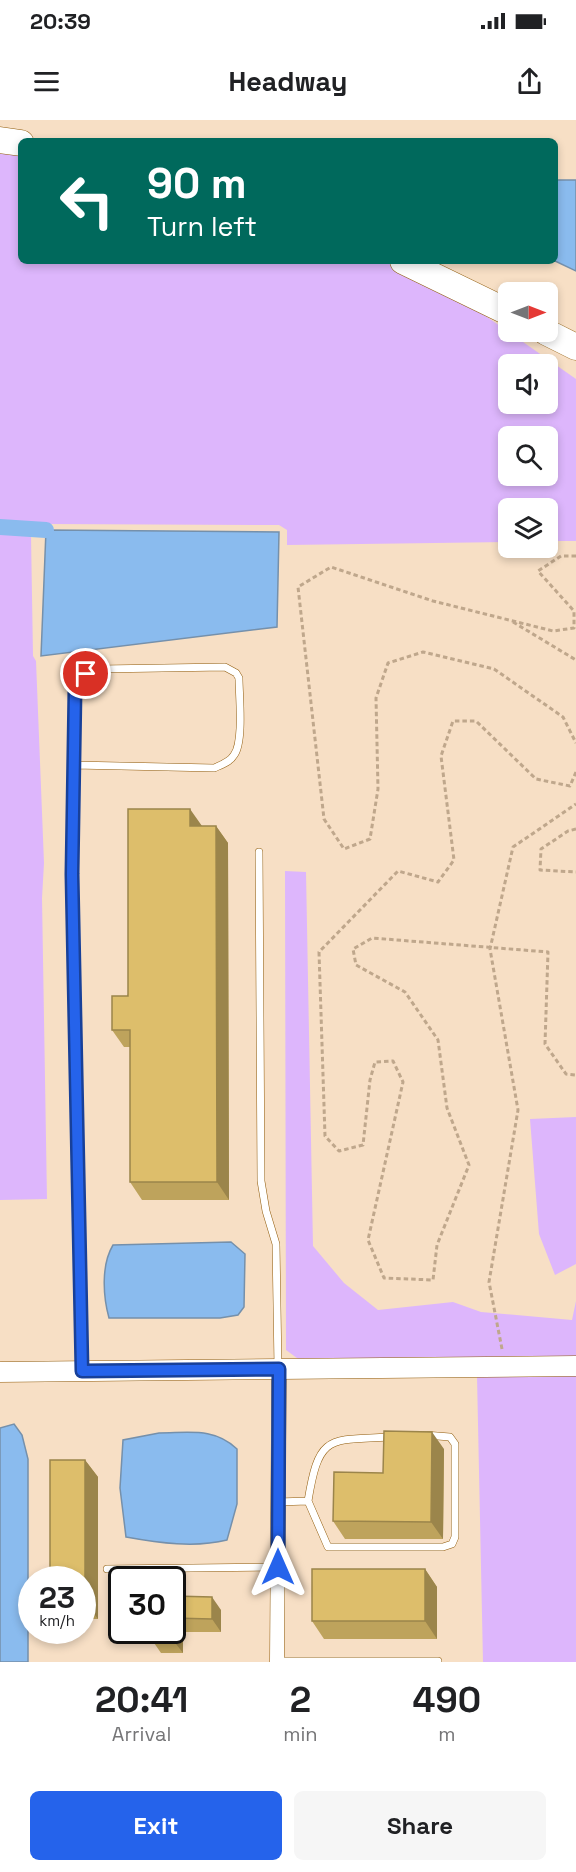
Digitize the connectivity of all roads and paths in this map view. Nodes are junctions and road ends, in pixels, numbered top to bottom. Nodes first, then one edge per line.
1 (0, 140) edge
2 (18, 143) edge
3 (409, 264) edge
4 (498, 307) edge
5 (558, 338) edge
6 (576, 347) edge
7 (576, 556) edge
8 (509, 620) junction
9 (576, 660) edge
10 (576, 743) edge
11 (74, 765) junction
12 (576, 772) edge
13 (576, 804) edge
14 (576, 829) edge
15 (259, 852) dead end
16 (576, 872) edge
17 (490, 949) junction
18 (576, 1075) edge
19 (506, 1366) junction
20 (576, 1366) edge
21 (279, 1369) junction
22 (82, 1371) junction
23 (0, 1372) edge
24 (416, 1435) edge
25 (393, 1437) edge
26 (308, 1501) junction
27 (278, 1502) junction
28 (278, 1567) junction
29 (107, 1569) dead end
30 (277, 1661) edge
31 (438, 1661) edge

1 - 2 highway
3 - 4 highway
5 - 6 highway
7 - 8 path
8 - 9 path
8 - 10 path
11 - 11 lane
11 - 22 lane
12 - 17 path
13 - 17 path
14 - 16 path
15 - 21 lane
17 - 18 path
17 - 19 path
19 - 20 main road
19 - 21 main road
21 - 22 main road
21 - 27 street
22 - 23 main road
24 - 26 lane
25 - 26 lane
26 - 27 lane
27 - 28 street
28 - 29 lane
28 - 30 street
30 - 31 lane

